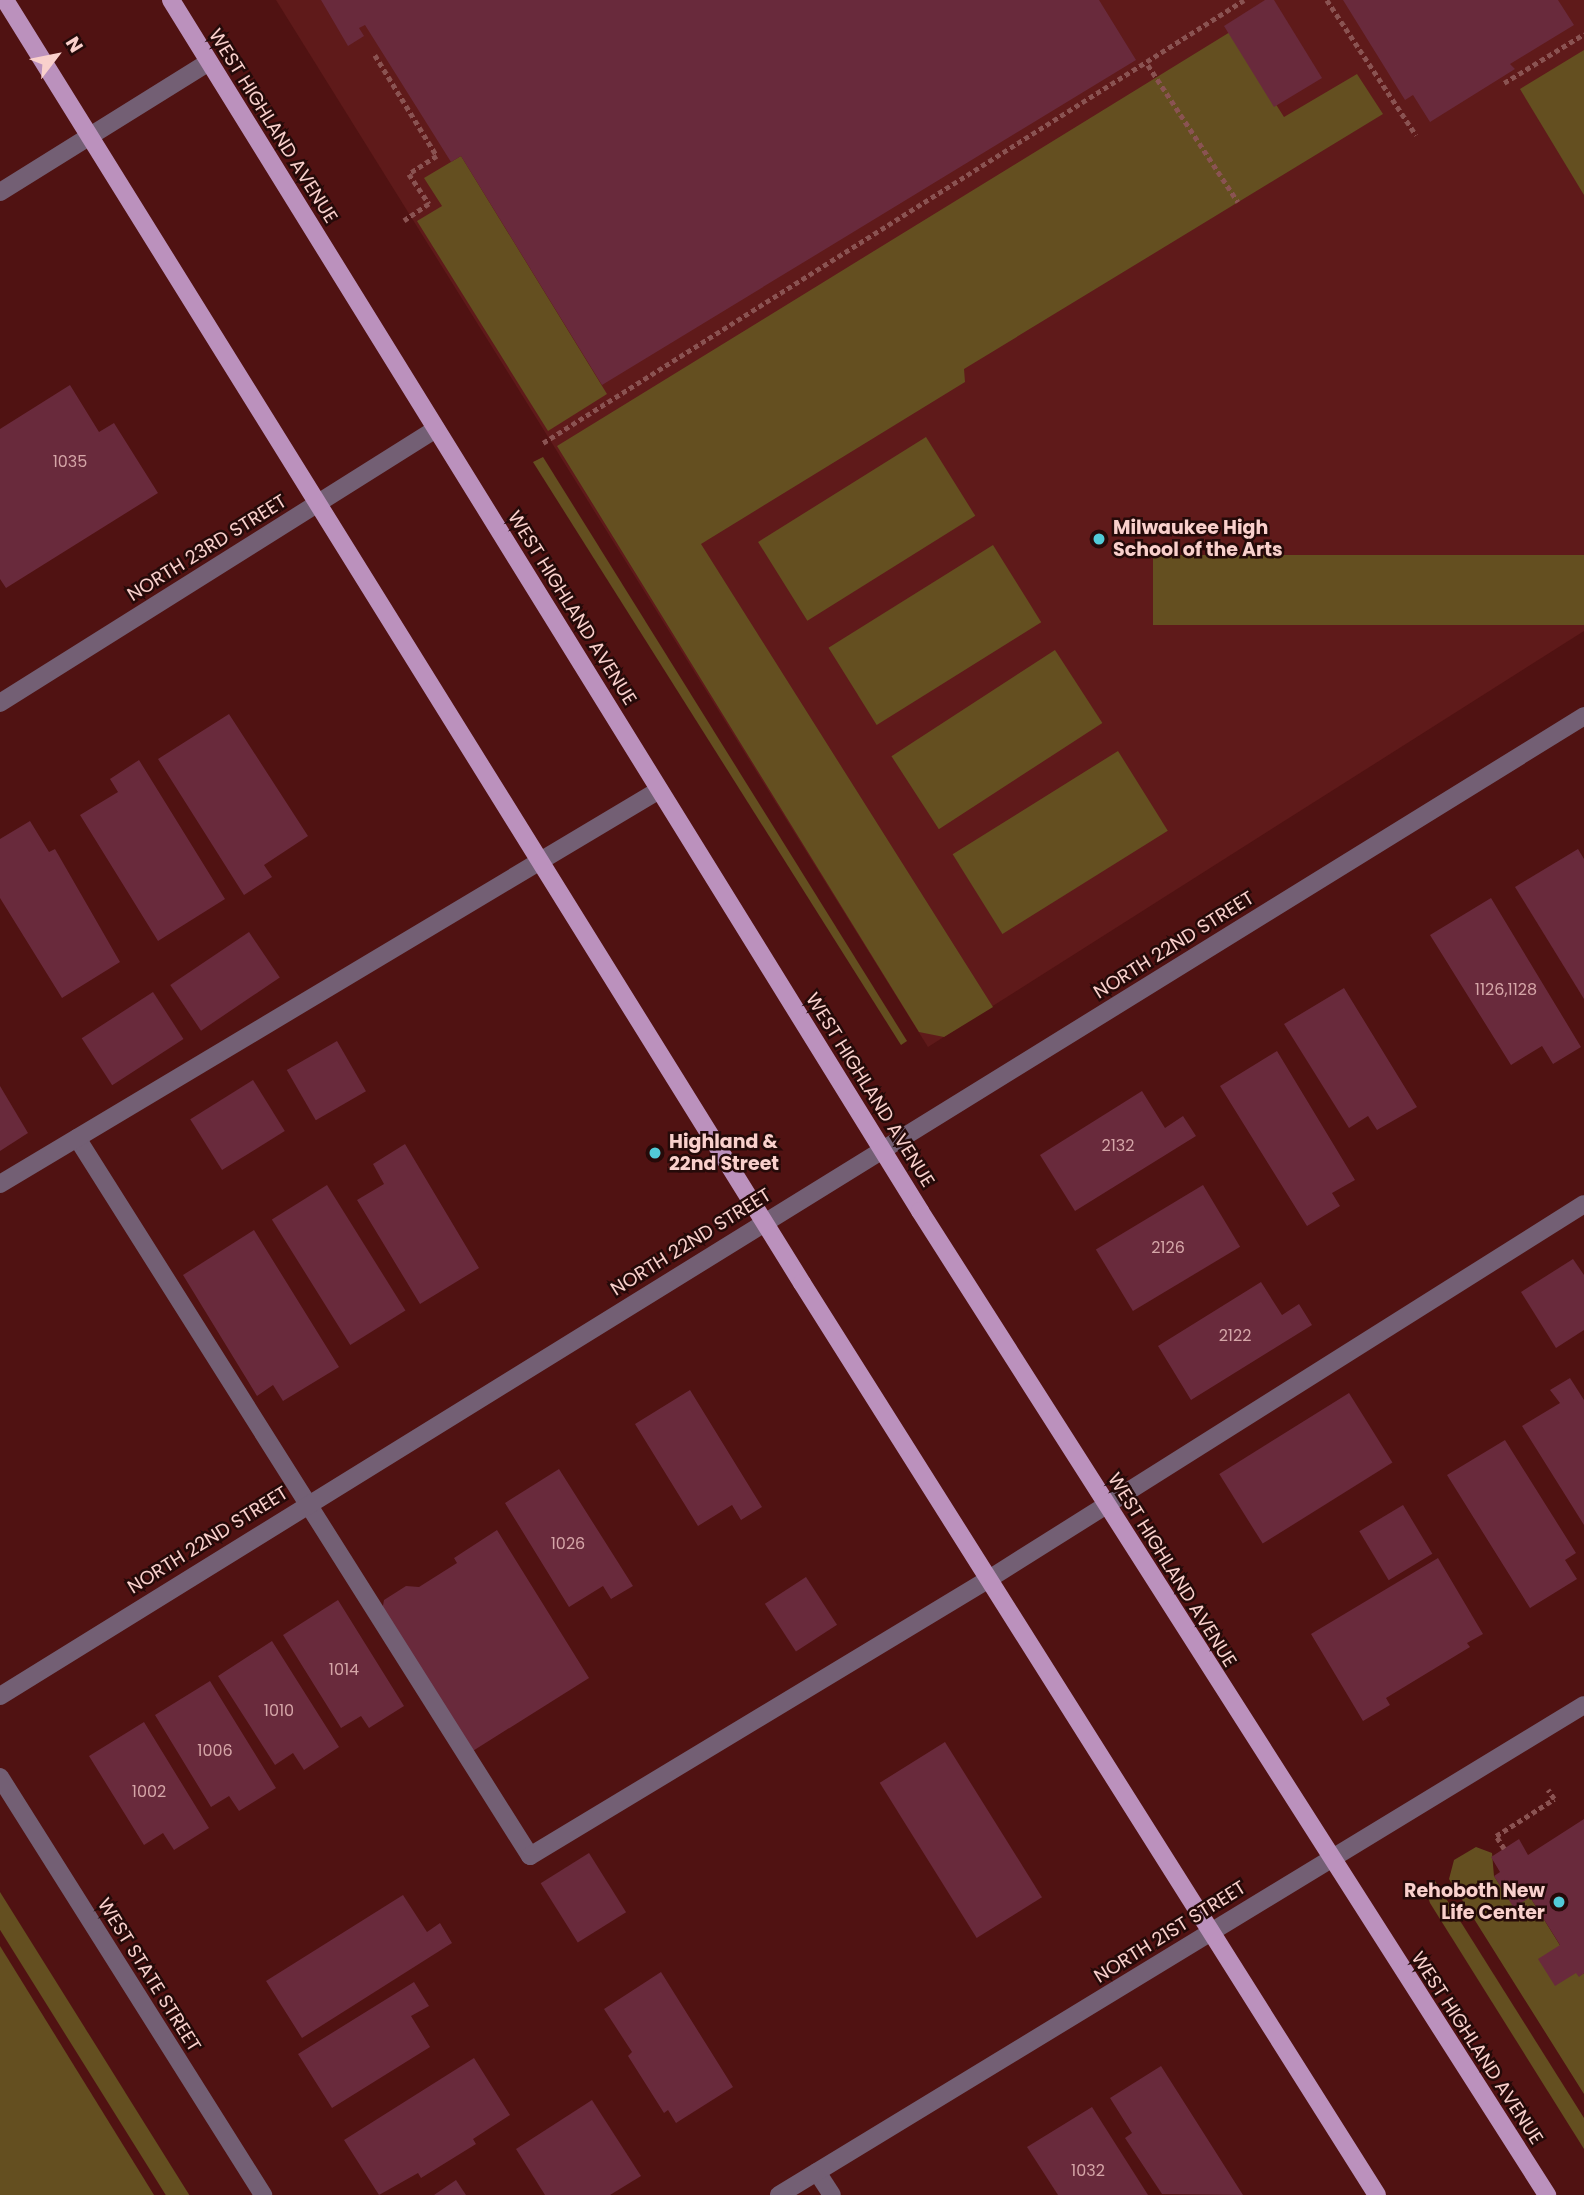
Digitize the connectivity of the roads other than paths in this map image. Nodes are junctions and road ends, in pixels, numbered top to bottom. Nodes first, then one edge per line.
1 (5, 0) edge
2 (170, 0) edge
3 (209, 62) junction
4 (90, 137) junction
5 (0, 192) edge
6 (436, 429) junction
7 (318, 503) junction
8 (0, 703) edge
9 (1584, 716) edge
10 (659, 790) junction
11 (539, 860) junction
12 (77, 1138) junction
13 (882, 1149) junction
14 (0, 1184) edge
15 (1584, 1204) edge
16 (764, 1221) junction
17 (309, 1502) junction
18 (1105, 1503) junction
19 (989, 1579) junction
20 (0, 1696) edge
21 (1584, 1706) edge
22 (0, 1777) edge
23 (1329, 1858) junction
24 (1214, 1930) junction
25 (817, 2172) junction
26 (263, 2195) edge
27 (779, 2195) edge
28 (832, 2195) edge
29 (1377, 2195) edge
30 (1547, 2195) edge

1 - 4 main road
2 - 3 main road, WEST HIGHLAND AVENUE
3 - 4 street
3 - 6 main road, WEST HIGHLAND AVENUE
4 - 5 street
4 - 7 main road
6 - 7 street, NORTH 23RD STREET
6 - 10 main road, WEST HIGHLAND AVENUE
7 - 8 street, NORTH 23RD STREET
7 - 11 main road
9 - 13 street, NORTH 22ND STREET
10 - 11 street
10 - 13 main road, WEST HIGHLAND AVENUE
11 - 12 street
11 - 16 main road
12 - 14 street
12 - 17 street
13 - 16 street, NORTH 22ND STREET
13 - 18 main road, WEST HIGHLAND AVENUE
15 - 18 street
16 - 17 street, NORTH 22ND STREET
16 - 19 main road
17 - 19 street
17 - 20 street, NORTH 22ND STREET
18 - 19 street
18 - 23 main road, WEST HIGHLAND AVENUE
19 - 24 main road
21 - 23 street, NORTH 21ST STREET
22 - 26 street, WEST STATE STREET
23 - 24 street, NORTH 21ST STREET
23 - 30 main road, WEST HIGHLAND AVENUE
24 - 25 street, NORTH 21ST STREET
24 - 29 main road
25 - 27 street, NORTH 21ST STREET
25 - 28 street

